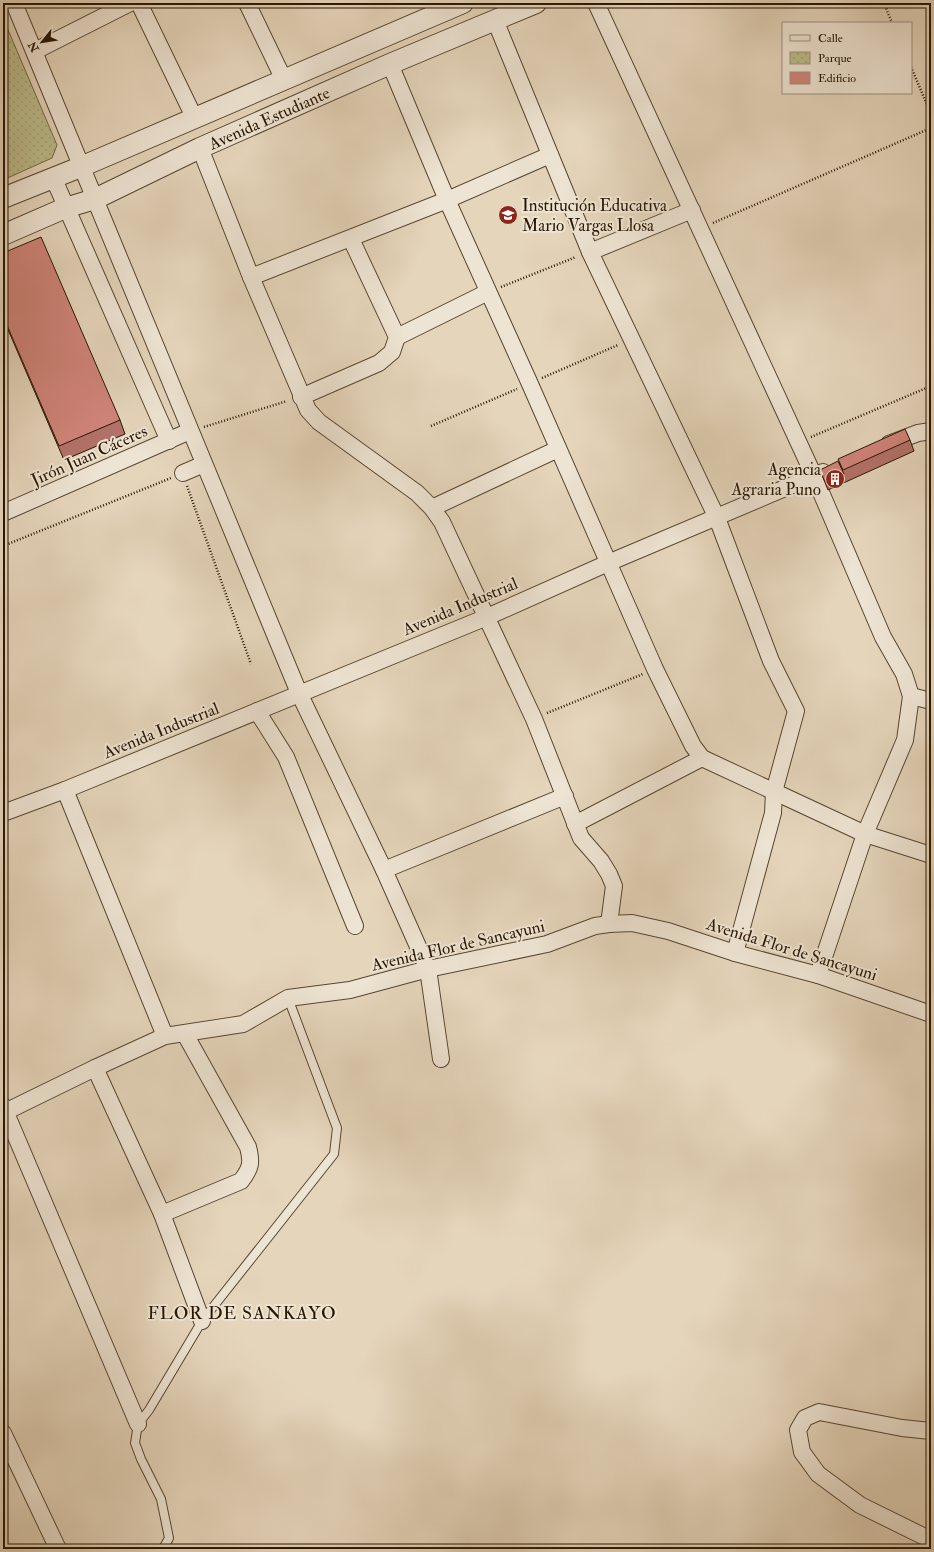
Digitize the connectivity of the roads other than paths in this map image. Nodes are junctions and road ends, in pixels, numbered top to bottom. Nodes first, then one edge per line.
1 (14, 3) edge
2 (130, 3) edge
3 (139, 3) edge
4 (247, 3) edge
5 (463, 3) edge
6 (536, 3) edge
7 (596, 3) edge
8 (495, 20) junction
9 (35, 51) junction
10 (390, 64) junction
11 (284, 80) junction
12 (194, 117) junction
13 (200, 148) junction
14 (550, 155) junction
15 (83, 166) junction
16 (53, 177) junction
17 (3, 198) edge
18 (95, 199) junction
19 (446, 200) junction
20 (65, 208) junction
21 (692, 210) junction
22 (3, 235) edge
23 (351, 239) junction
24 (590, 252) junction
25 (251, 277) junction
26 (488, 292) junction
27 (397, 337) junction
28 (301, 397) junction
29 (190, 431) junction
30 (931, 431) edge
31 (168, 441) junction
32 (558, 449) junction
33 (873, 451) edge
34 (204, 464) junction
35 (836, 466) edge
36 (183, 473) road end
37 (814, 476) junction
38 (432, 508) junction
39 (3, 513) edge
40 (717, 518) junction
41 (608, 563) junction
42 (487, 617) junction
43 (300, 693) junction
44 (911, 696) junction
45 (931, 701) edge
46 (257, 711) junction
47 (702, 758) junction
48 (65, 790) junction
49 (774, 792) junction
50 (564, 796) junction
51 (3, 813) edge
52 (575, 824) junction
53 (865, 834) junction
54 (931, 856) edge
55 (384, 870) junction
56 (609, 924) junction
57 (356, 926) dead end
58 (735, 953) junction
59 (428, 969) junction
60 (818, 975) junction
61 (288, 998) junction
62 (930, 1010) edge
63 (185, 1034) junction
64 (165, 1036) junction
65 (440, 1059) dead end
66 (95, 1068) junction
67 (4, 1110) edge
68 (162, 1214) junction
69 (202, 1321) junction
70 (138, 1424) junction
71 (931, 1431) edge
72 (3, 1433) edge
73 (931, 1540) edge
74 (58, 1549) edge
75 (163, 1549) edge

1 - 9 street
2 - 9 street
3 - 12 street
4 - 11 street
5 - 11 street, Avenida Estudiante
6 - 8 street, Avenida Estudiante
7 - 21 street
8 - 10 street, Avenida Estudiante
8 - 14 street
9 - 15 street
10 - 13 street, Avenida Estudiante
10 - 19 street
11 - 12 street, Avenida Estudiante
12 - 15 street, Avenida Estudiante
13 - 18 street, Avenida Estudiante
13 - 25 street
14 - 19 street
14 - 24 street
15 - 16 street, Avenida Estudiante
15 - 18 street
16 - 17 street, Avenida Estudiante
16 - 20 street
18 - 20 street, Avenida Estudiante
18 - 29 street
19 - 23 street
19 - 26 street
20 - 22 street, Avenida Estudiante
20 - 31 street
21 - 24 street
21 - 37 street
23 - 25 street
23 - 27 street
24 - 40 street
25 - 28 street
26 - 27 street
26 - 32 street
27 - 28 street
28 - 38 street
29 - 31 street, Jirón Juan Cáceres
29 - 34 street
30 - 33 street
31 - 39 street, Jirón Juan Cáceres
32 - 38 street
32 - 41 street
34 - 36 street
34 - 43 street
35 - 37 street, Avenida Industrial
37 - 40 street, Avenida Industrial
37 - 44 street
38 - 42 street
40 - 41 street, Avenida Industrial
40 - 49 street
41 - 42 street, Avenida Industrial
41 - 47 street
42 - 43 street, Avenida Industrial
42 - 50 street
43 - 46 street, Avenida Industrial
43 - 55 street
44 - 45 street
44 - 53 street
46 - 48 street, Avenida Industrial
46 - 57 street
47 - 49 street
47 - 52 street
48 - 51 street, Avenida Industrial
48 - 64 street
49 - 53 street
49 - 58 street
50 - 52 street
50 - 55 street
52 - 56 street
53 - 54 street
53 - 60 street
55 - 59 street
56 - 58 street, Avenida Flor de Sancayuni
56 - 59 street, Avenida Flor de Sancayuni
58 - 60 street, Avenida Flor de Sancayuni
59 - 61 street, Avenida Flor de Sancayuni
59 - 65 street
60 - 62 street, Avenida Flor de Sancayuni
61 - 63 street, Avenida Flor de Sancayuni
61 - 69 lane
63 - 64 street, Avenida Flor de Sancayuni
63 - 68 street
64 - 66 street, Avenida Flor de Sancayuni
66 - 67 street, Avenida Flor de Sancayuni
66 - 68 street
67 - 70 street
68 - 69 street
69 - 70 lane
70 - 75 lane
71 - 73 street
72 - 74 street

